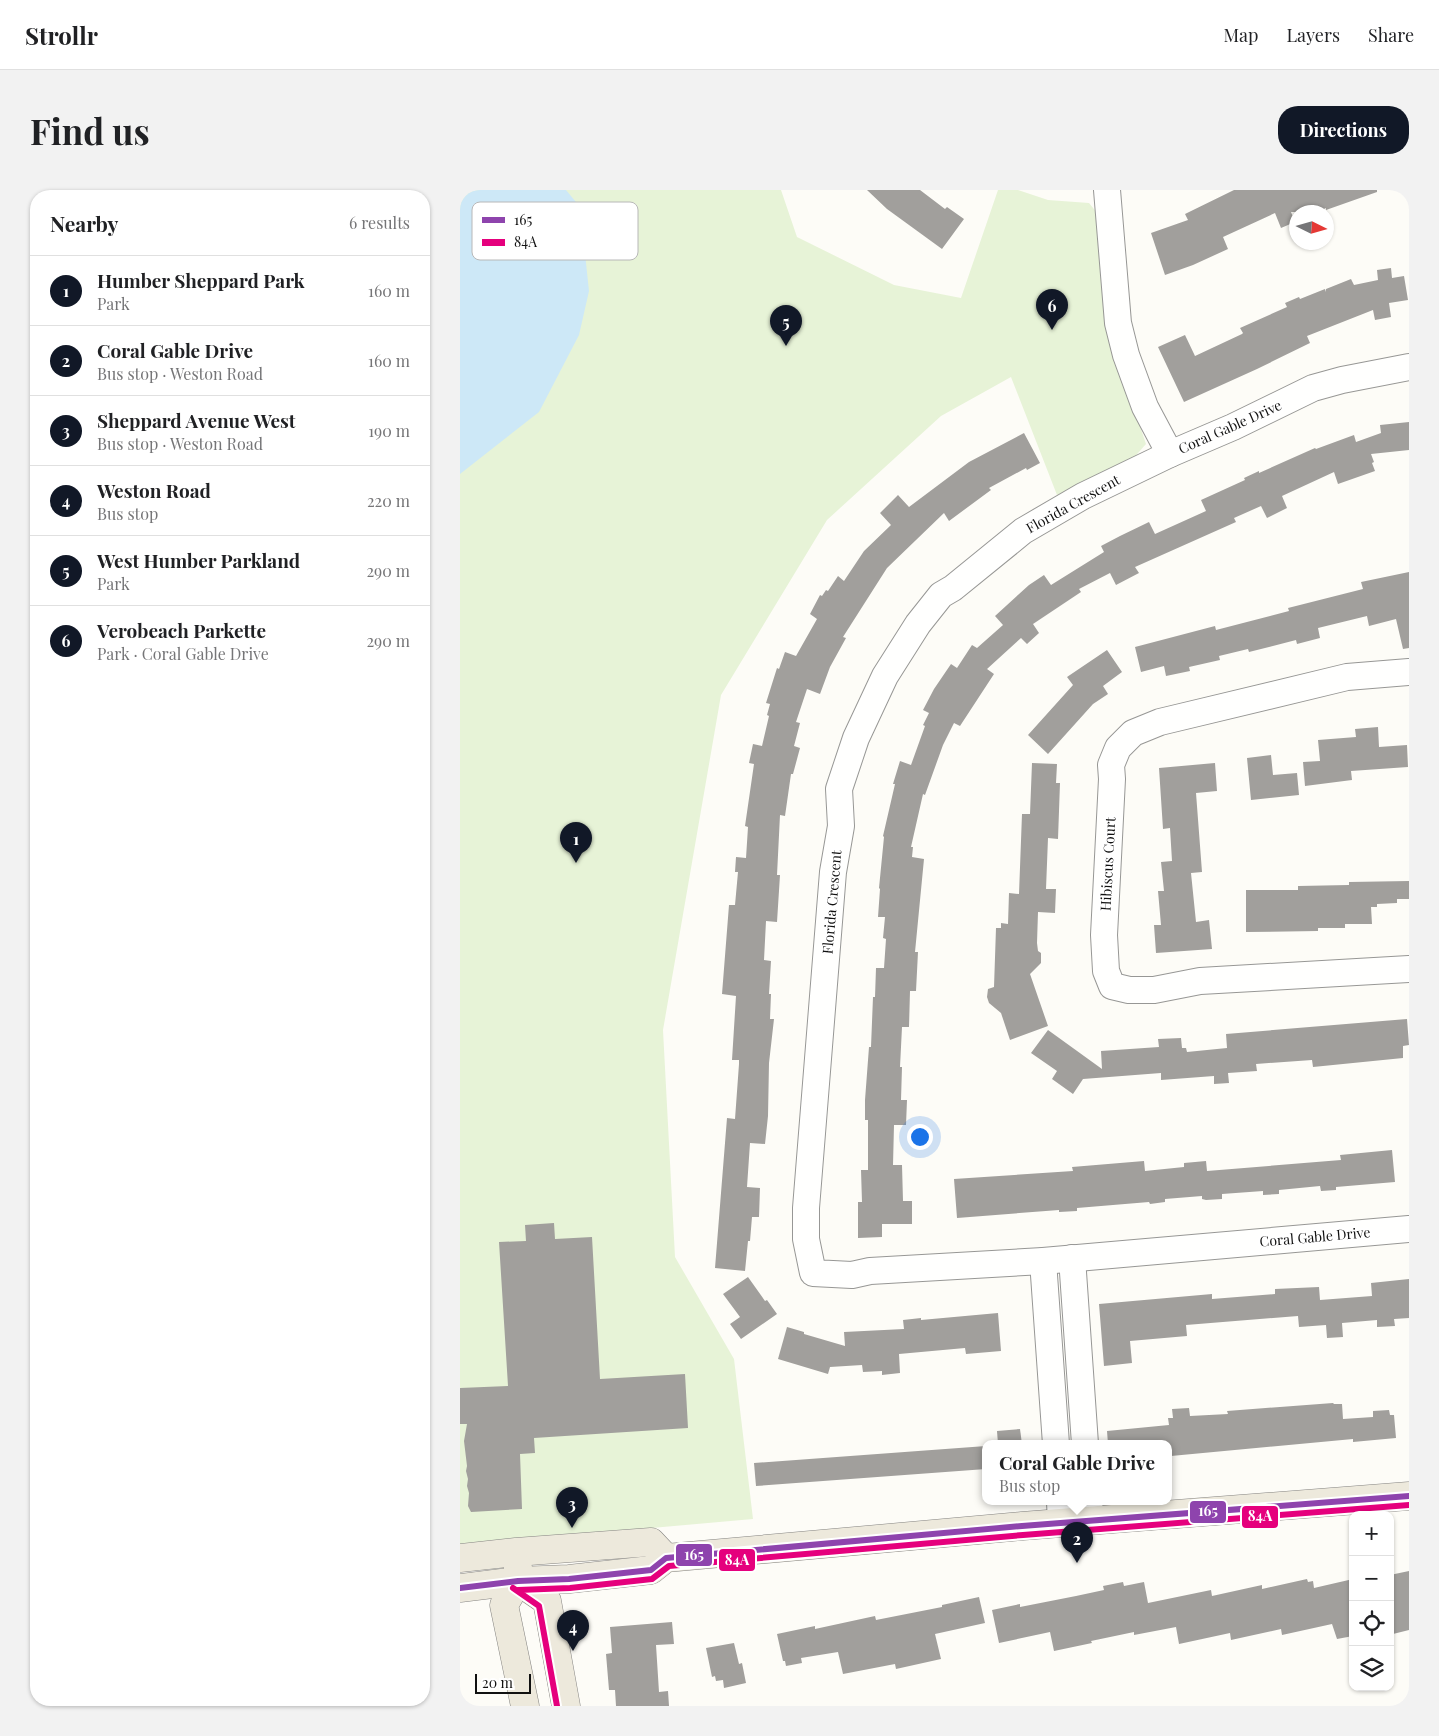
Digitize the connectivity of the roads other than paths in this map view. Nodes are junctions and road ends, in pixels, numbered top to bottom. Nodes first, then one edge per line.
1 (1107, 190) edge
2 (1409, 367) edge
3 (1170, 454) junction
4 (1409, 672) edge
5 (1409, 968) edge
6 (1409, 1229) edge
7 (1072, 1258) junction
8 (1043, 1261) junction
9 (1056, 1440) edge
10 (1085, 1440) edge
11 (1409, 1496) edge
12 (1090, 1511) edge
13 (1061, 1512) edge
14 (516, 1552) junction
15 (460, 1558) edge
16 (666, 1558) junction
17 (518, 1581) junction
18 (460, 1588) edge
19 (525, 1706) edge
20 (566, 1706) edge

1 - 3 street, Coral Gable Drive
2 - 3 street, Coral Gable Drive
3 - 8 street, Florida Crescent
4 - 5 street, Hibiscus Court
6 - 7 street, Coral Gable Drive
7 - 8 street, Coral Gable Drive
7 - 10 street
8 - 9 street
11 - 12 main road
12 - 13 main road
13 - 16 main road
14 - 15 main road
14 - 16 main road
14 - 17 main road
16 - 17 main road
17 - 18 main road
17 - 19 main road
17 - 20 main road

